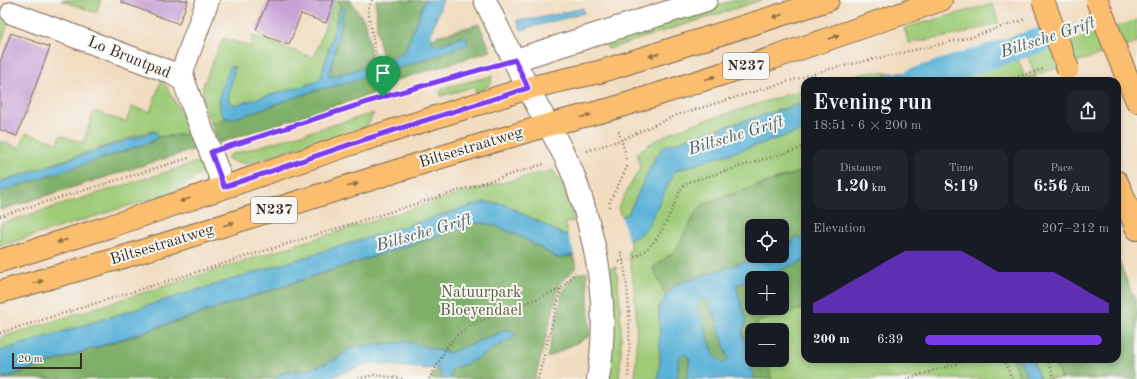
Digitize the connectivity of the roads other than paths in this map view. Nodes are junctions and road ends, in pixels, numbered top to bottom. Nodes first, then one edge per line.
1 (208, 0) edge
2 (485, 0) edge
3 (706, 0) edge
4 (828, 0) edge
5 (941, 0) edge
6 (1043, 0) edge
7 (1097, 0) edge
8 (12, 13) dead end
9 (515, 60) junction
10 (1071, 75) edge
11 (184, 81) junction
12 (528, 88) junction
13 (1137, 101) edge
14 (548, 125) junction
15 (224, 187) junction
16 (1121, 191) edge
17 (1137, 229) edge
18 (0, 261) edge
19 (0, 292) edge
20 (598, 379) edge

1 - 11 street
2 - 9 street
3 - 9 street
4 -> 12 main road, Biltsestraatweg / N237
14 -> 5 main road, Biltsestraatweg / N237
6 - 10 main road, bridge
7 - 13 main road, bridge
8 - 11 street, Lo Bruntpad
9 - 12 street
11 - 15 street, Lo Bruntpad
12 - 14 street
12 - 15 main road, Biltsestraatweg / N237
19 -> 14 main road, Biltsestraatweg / N237
14 - 20 street
15 -> 18 main road, Biltsestraatweg / N237
16 - 17 main road

